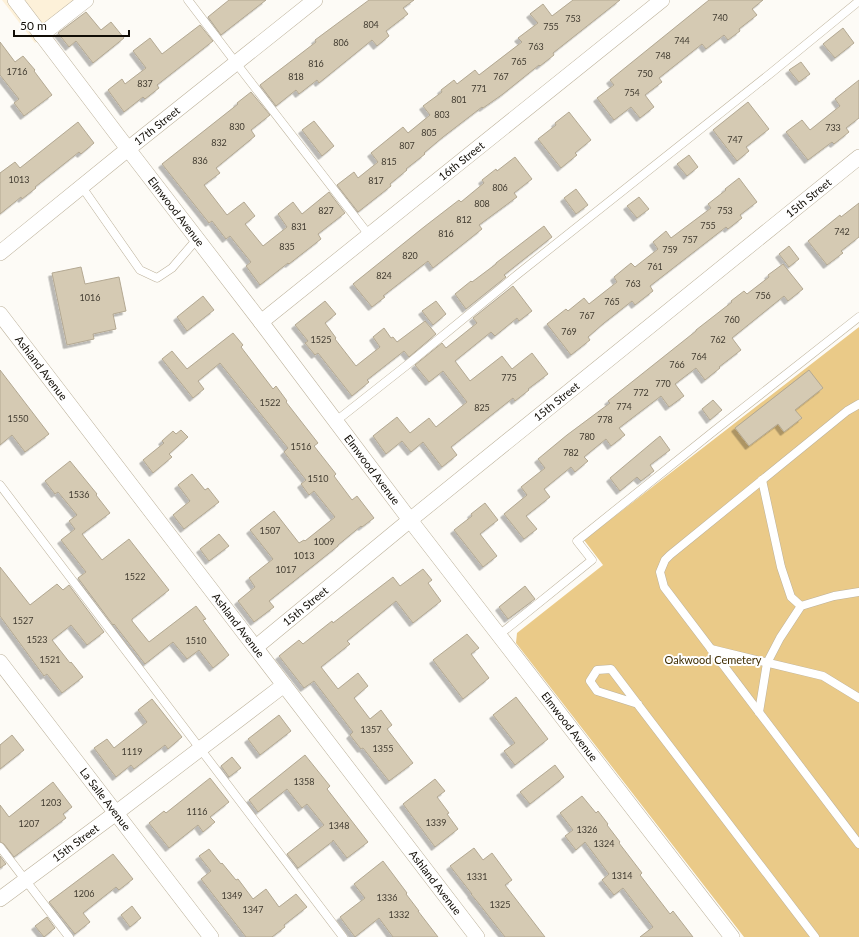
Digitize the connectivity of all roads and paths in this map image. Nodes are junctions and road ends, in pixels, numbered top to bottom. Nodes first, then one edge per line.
1 (14, 0) edge
2 (86, 0) edge
3 (188, 0) edge
4 (315, 0) edge
5 (662, 0) edge
6 (859, 1) edge
7 (41, 35) junction
8 (236, 63) junction
9 (128, 149) junction
10 (859, 157) edge
11 (82, 187) junction
12 (369, 235) junction
13 (197, 239) junction
14 (0, 253) edge
15 (0, 314) edge
16 (859, 317) edge
17 (262, 322) junction
18 (859, 404) edge
19 (336, 421) junction
20 (762, 480) junction
21 (0, 485) edge
22 (410, 520) junction
23 (859, 592) edge
24 (801, 606) junction
25 (499, 635) junction
26 (256, 648) junction
27 (711, 649) junction
28 (0, 662) edge
29 (767, 663) junction
30 (284, 684) junction
31 (859, 698) edge
32 (638, 704) junction
33 (759, 712) junction
34 (200, 748) junction
35 (116, 813) junction
36 (859, 844) edge
37 (0, 847) edge
38 (26, 880) junction
39 (0, 899) edge
40 (69, 937) edge
41 (212, 937) edge
42 (343, 937) edge
43 (477, 937) edge
44 (732, 937) edge
45 (815, 937) edge

1 - 7 street, Elmwood Avenue
2 - 7 street
3 - 8 lane
4 - 8 street, 17th Street
5 - 12 street, 16th Street
6 - 19 lane
7 - 9 street, Elmwood Avenue
8 - 9 street, 17th Street
8 - 12 lane
9 - 11 street, 17th Street
9 - 13 street, Elmwood Avenue
10 - 22 street, 15th Street
11 - 13 lane
11 - 14 street, 17th Street
12 - 17 street, 16th Street
13 - 17 street, Elmwood Avenue
15 - 26 street, Ashland Avenue
16 - 25 lane
17 - 19 street, Elmwood Avenue
18 - 20 lane
19 - 22 street, Elmwood Avenue
20 - 24 lane
20 - 27 lane
21 - 34 lane
22 - 25 street, Elmwood Avenue
22 - 26 street, 15th Street
23 - 24 lane
24 - 29 lane
25 - 44 street, Elmwood Avenue
26 - 30 street, Ashland Avenue
27 - 29 lane
27 - 33 lane
28 - 35 street, La Salle Avenue
29 - 31 lane
29 - 33 lane
30 - 34 street, 15th Street
30 - 43 street, Ashland Avenue
32 - 32 lane
32 - 45 lane
33 - 36 lane
34 - 35 street, 15th Street
34 - 42 lane
35 - 38 street, 15th Street
35 - 41 street, La Salle Avenue
37 - 38 lane
38 - 39 street, 15th Street
38 - 40 lane

